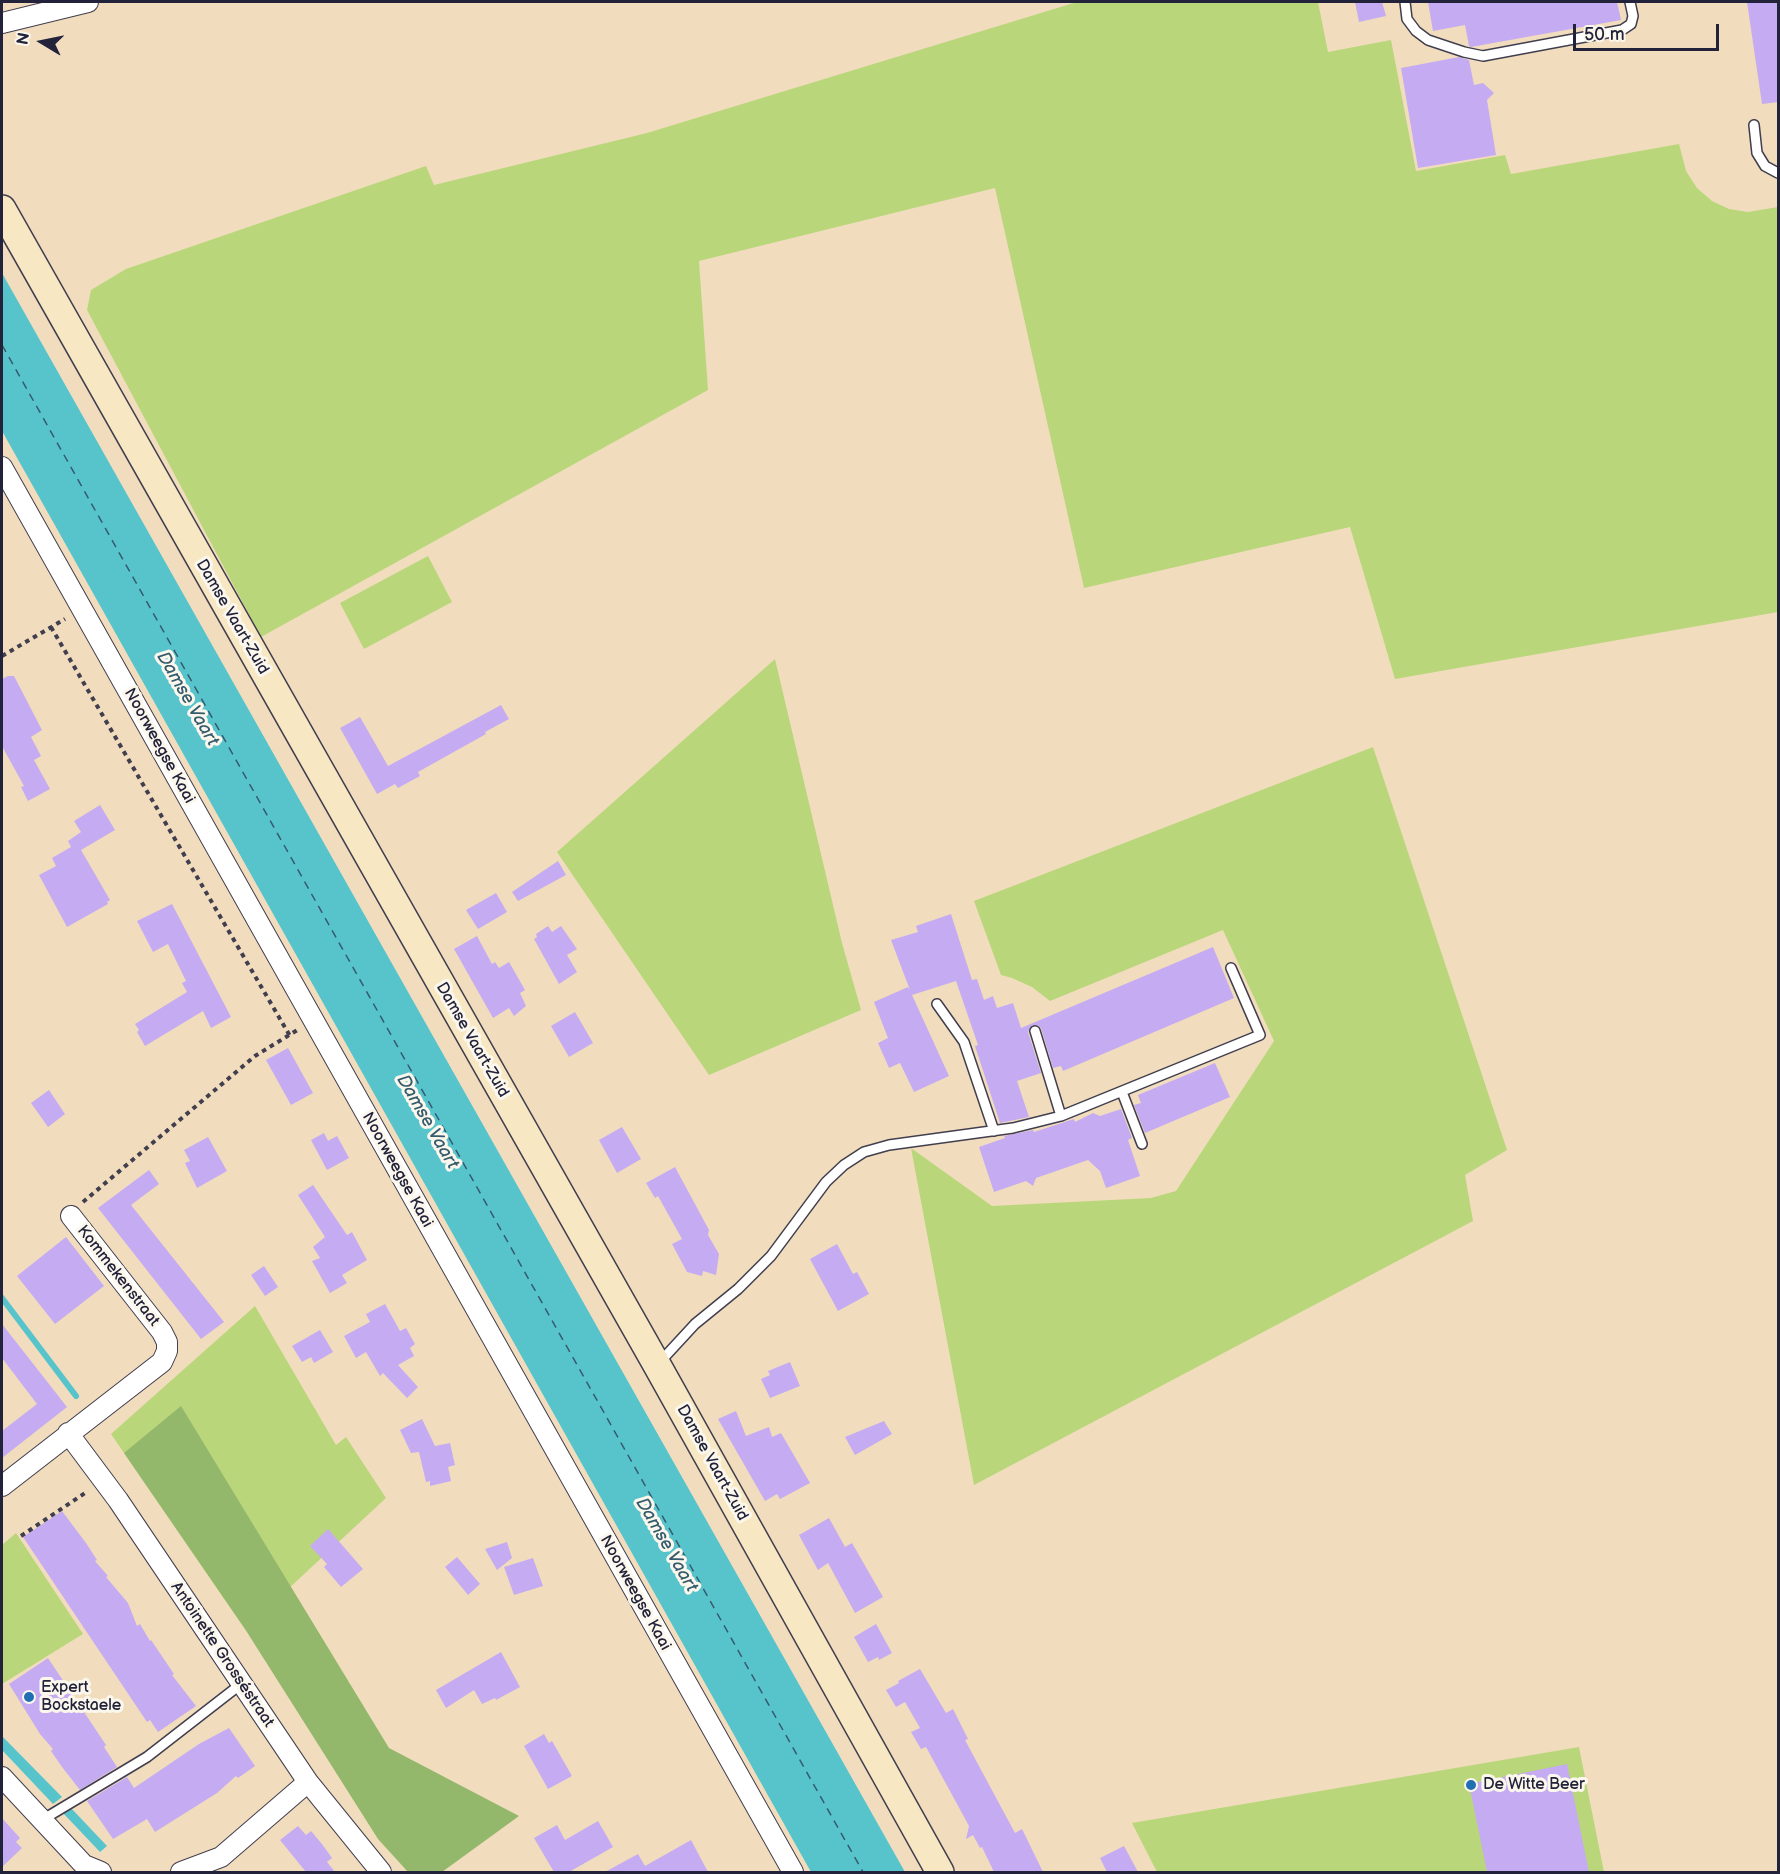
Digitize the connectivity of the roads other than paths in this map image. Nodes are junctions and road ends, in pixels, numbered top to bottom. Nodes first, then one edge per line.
1 (88, 2) edge
2 (1405, 2) edge
3 (1630, 2) edge
4 (2, 23) edge
5 (1754, 125) dead end
6 (1779, 173) edge
7 (2, 209) edge
8 (2, 467) edge
9 (1231, 968) dead end
10 (937, 1004) dead end
11 (1035, 1031) dead end
12 (1122, 1092) junction
13 (1061, 1116) junction
14 (994, 1131) junction
15 (1142, 1144) dead end
16 (71, 1216) road end
17 (657, 1365) junction
18 (68, 1433) junction
19 (2, 1486) edge
20 (241, 1684) junction
21 (2, 1777) edge
22 (308, 1782) junction
23 (42, 1820) junction
24 (85, 1870) edge
25 (181, 1872) edge
26 (381, 1872) edge
27 (793, 1872) edge
28 (940, 1872) edge

1 - 4 street
2 - 3 lane
5 - 6 lane
7 - 17 street, Damse Vaart-Zuid
8 - 27 street, Noorweegse Kaai
9 - 12 lane
10 - 14 lane
11 - 13 lane
12 - 13 lane
12 - 15 lane
13 - 14 lane
14 - 17 lane
16 - 18 street, Kommekenstraat
17 - 28 street, Damse Vaart-Zuid
18 - 19 street, Kommekenstraat
18 - 20 street, Antoinette Grosséstraat
20 - 22 street, Antoinette Grosséstraat
20 - 23 lane
21 - 23 street
22 - 25 street
22 - 26 street, Antoinette Grosséstraat
23 - 24 street

